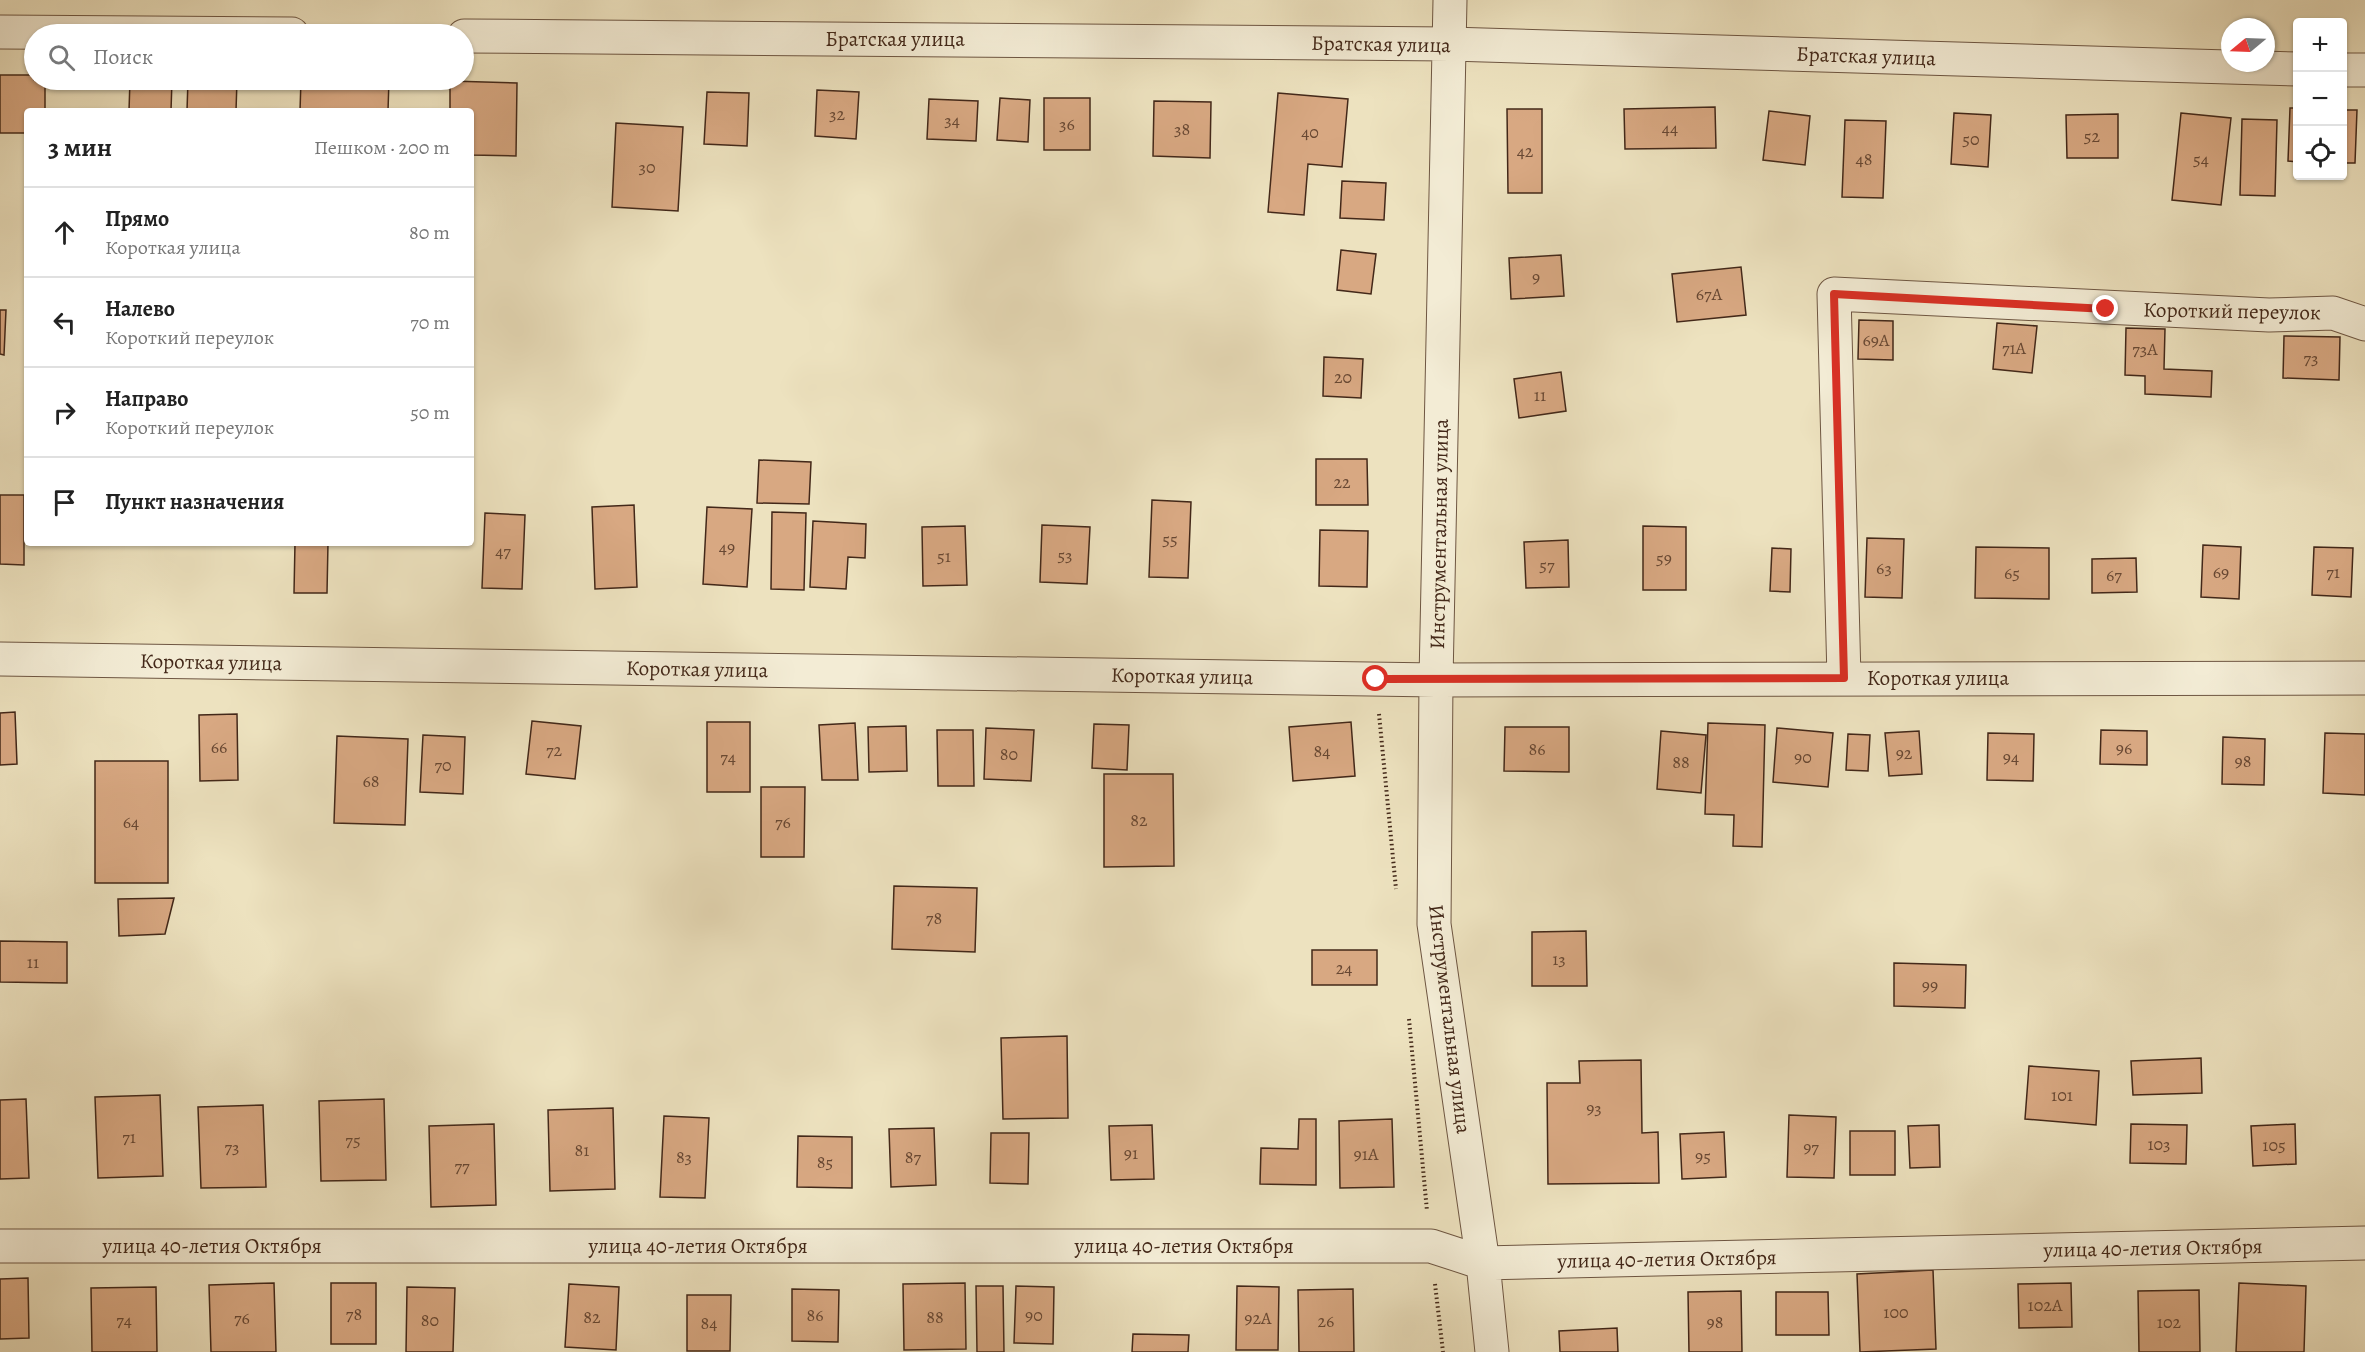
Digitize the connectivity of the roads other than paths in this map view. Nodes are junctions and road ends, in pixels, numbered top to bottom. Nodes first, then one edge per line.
1 (1450, 0) edge
2 (0, 32) edge
3 (24, 32) edge
4 (474, 36) edge
5 (1450, 44) junction
6 (2293, 69) edge
7 (2347, 70) edge
8 (2365, 70) edge
9 (2365, 324) edge
10 (0, 658) edge
11 (1844, 678) junction
12 (2365, 678) edge
13 (1436, 680) junction
14 (2365, 1243) edge
15 (0, 1246) edge
16 (1483, 1263) junction
17 (1492, 1352) edge

1 - 5 street, Инструментальная улица
2 - 3 street
4 - 5 street, Братская улица
5 - 6 street, Братская улица
5 - 13 street, Инструментальная улица
7 - 8 street
9 - 11 street, Короткий переулок
10 - 13 street, Короткая улица
11 - 12 street, Короткая улица
11 - 13 street, Короткая улица
13 - 16 street, Инструментальная улица
14 - 16 street, улица 40-летия Октября
15 - 16 street, улица 40-летия Октября
16 - 17 street, Инструментальная улица

